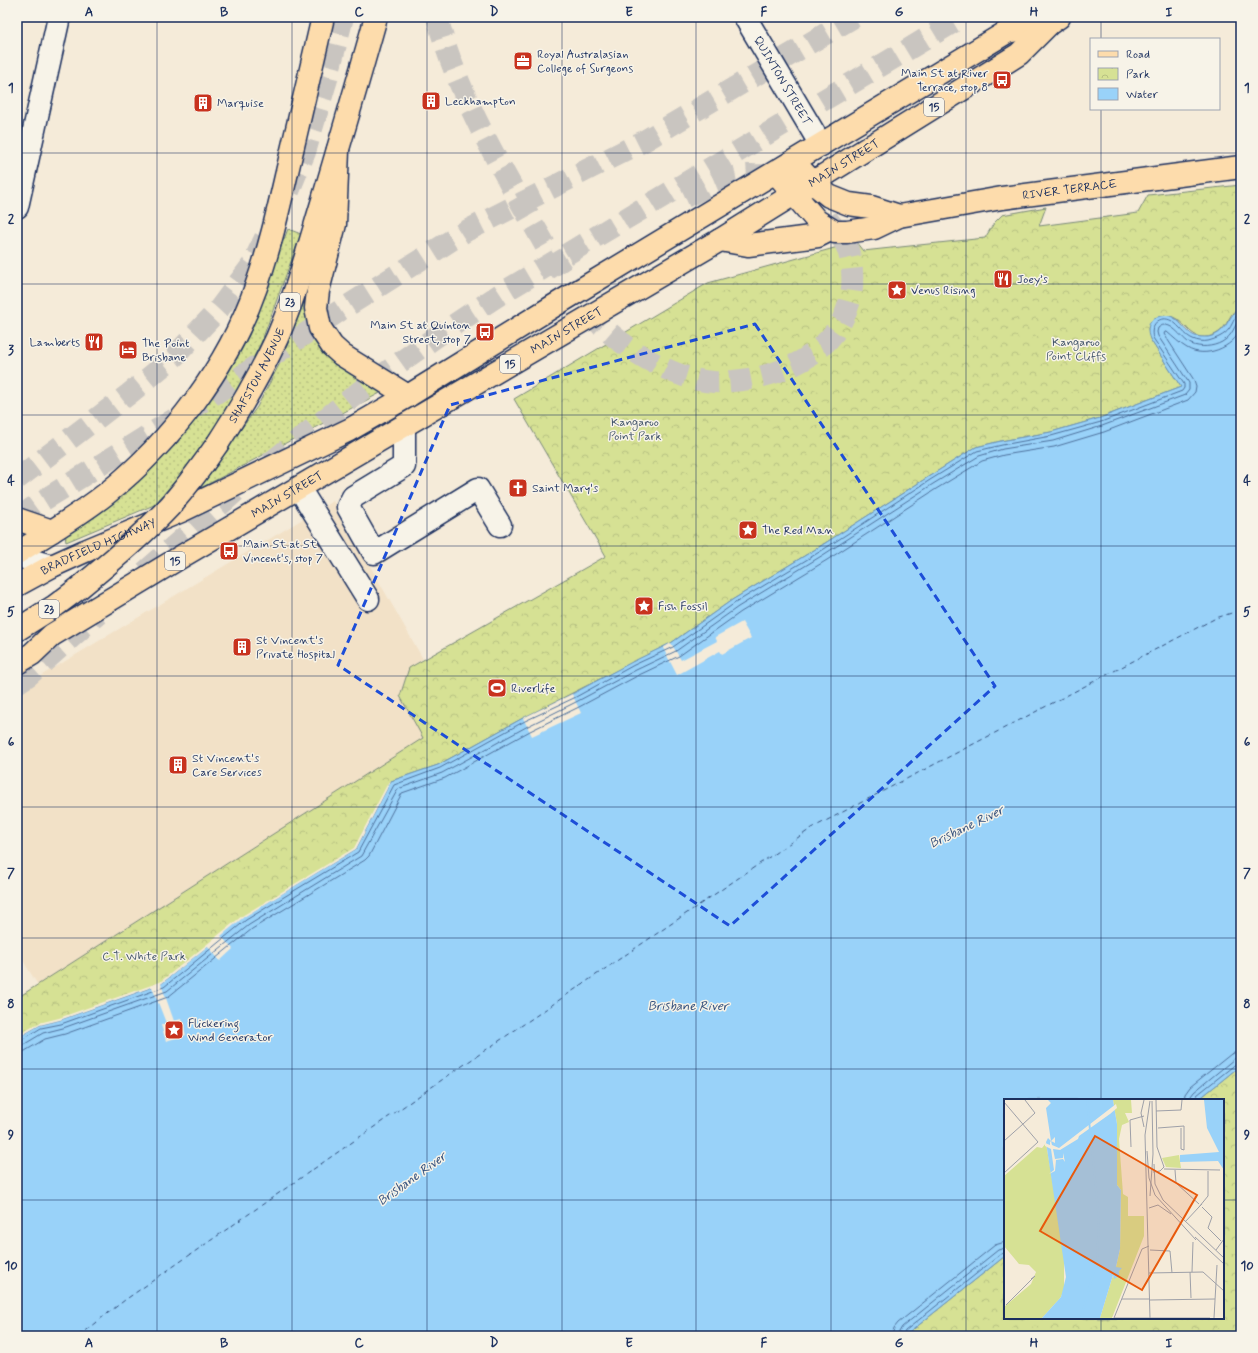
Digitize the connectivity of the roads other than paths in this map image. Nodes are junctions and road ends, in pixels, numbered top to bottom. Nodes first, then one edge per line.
1 (59, 17) edge
2 (323, 17) edge
3 (376, 17) edge
4 (745, 17) edge
5 (1052, 19) edge
6 (821, 145) junction
7 (338, 150) junction
8 (785, 167) junction
9 (1241, 168) edge
10 (813, 183) junction
11 (794, 195) junction
12 (17, 207) edge
13 (899, 216) junction
14 (830, 230) junction
15 (720, 240) junction
16 (408, 396) junction
17 (404, 426) junction
18 (299, 488) junction
19 (181, 511) joint
20 (17, 519) edge
21 (500, 525) dead end
22 (52, 531) junction
23 (17, 554) edge
24 (52, 566) junction
25 (17, 585) edge
26 (368, 599) dead end
27 (17, 630) edge
28 (52, 636) junction
29 (17, 650) edge
30 (17, 663) edge

1 - 12 street
2 - 22 main road
3 - 7 main road, SHAFSTON AVENUE / 23
4 - 6 street, QUINTON STREET
5 - 6 main road, MAIN STREET / 15
5 - 10 main road, MAIN STREET / 15
6 - 8 main road, MAIN STREET / 15
7 - 16 main road
7 - 27 main road, SHAFSTON AVENUE / 23, bridge
8 - 10 main road, RIVER TERRACE
8 - 11 main road
8 - 16 main road, MAIN STREET / 15
9 - 13 main road, RIVER TERRACE
10 - 11 main road, MAIN STREET / 15
10 - 13 main road, RIVER TERRACE
11 - 14 main road
11 - 15 main road, MAIN STREET / 15
13 - 14 main road, RIVER TERRACE
14 - 15 main road
15 - 17 main road, MAIN STREET / 15
16 - 19 main road, MAIN STREET / 15
17 - 18 main road, MAIN STREET / 15
17 - 21 street
18 - 26 street
18 - 28 main road, MAIN STREET / 15
19 - 24 main road, BRADFIELD HIGHWAY / 15
20 - 22 main road
22 - 23 main road
23 - 24 street
24 - 25 main road, BRADFIELD HIGHWAY / 15
28 - 29 main road, MAIN STREET / 15
28 - 30 main road, MAIN STREET / 15

